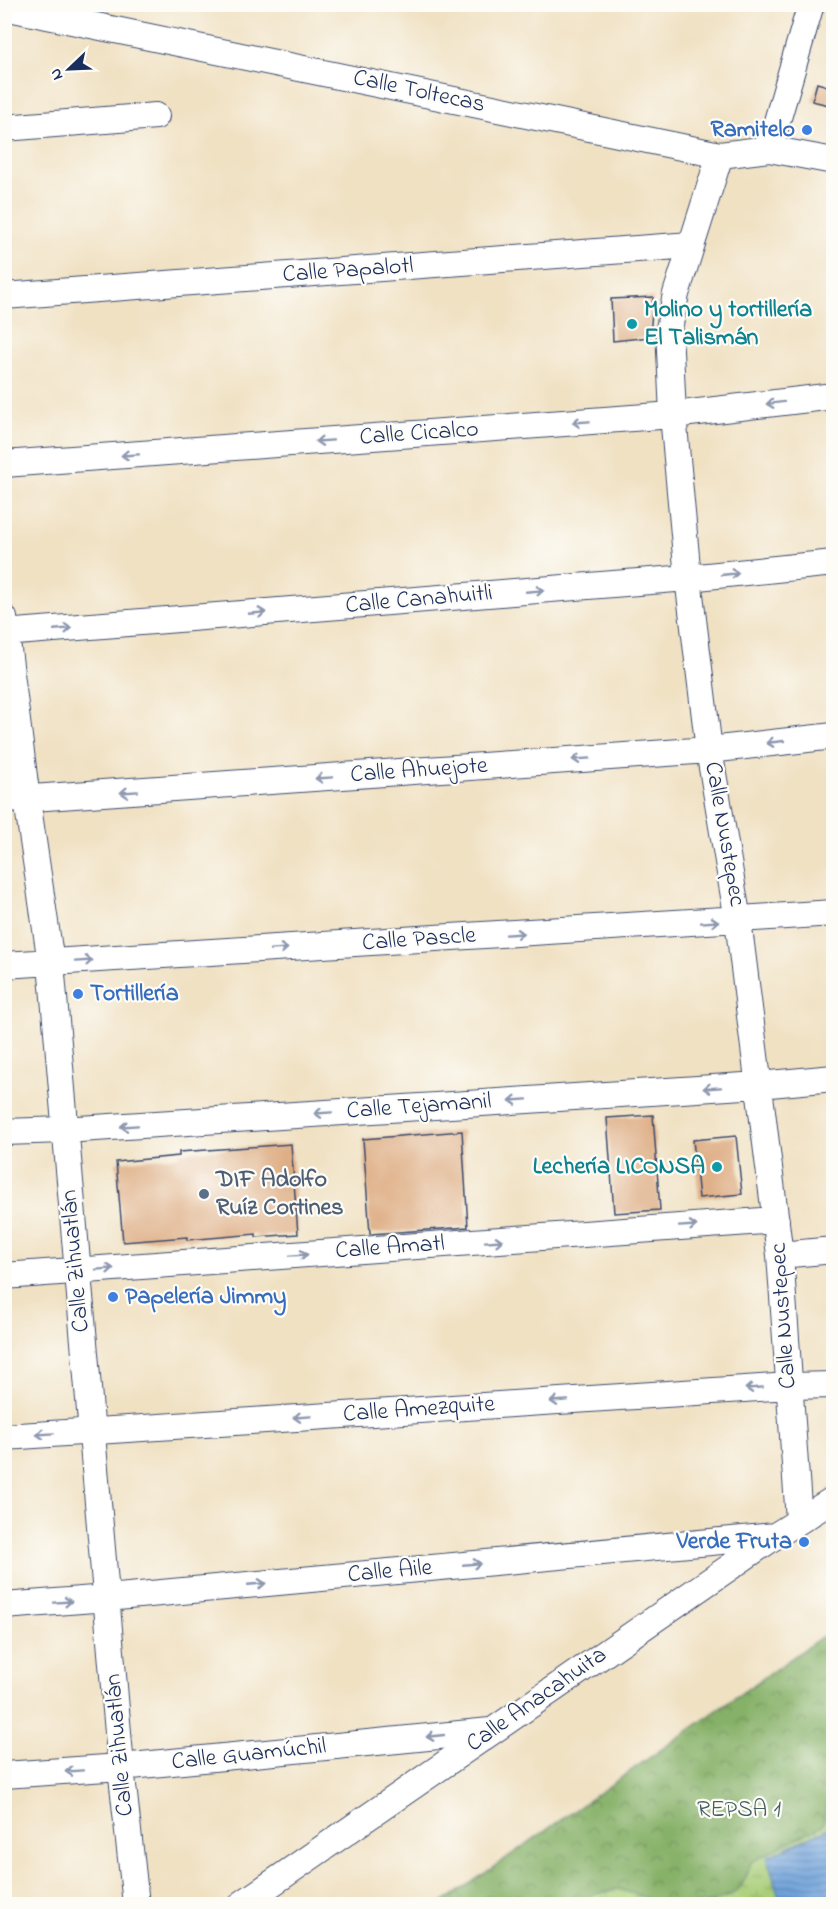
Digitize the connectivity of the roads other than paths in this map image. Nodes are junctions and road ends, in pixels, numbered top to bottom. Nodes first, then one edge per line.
1 (811, 4) edge
2 (4, 7) edge
3 (68, 11) edge
4 (156, 116) dead end
5 (4, 128) edge
6 (769, 149) junction
7 (720, 154) junction
8 (834, 161) edge
9 (691, 245) junction
10 (4, 296) edge
11 (834, 396) edge
12 (674, 415) junction
13 (4, 464) edge
14 (834, 563) edge
15 (688, 578) junction
16 (5, 628) edge
17 (834, 736) edge
18 (709, 750) junction
19 (16, 800) edge
20 (834, 913) edge
21 (738, 920) junction
22 (51, 963) junction
23 (4, 965) edge
24 (834, 1078) edge
25 (759, 1085) junction
26 (64, 1130) junction
27 (4, 1132) edge
28 (776, 1220) junction
29 (834, 1250) edge
30 (780, 1255) junction
31 (77, 1271) junction
32 (4, 1276) edge
33 (834, 1385) edge
34 (790, 1386) junction
35 (90, 1431) junction
36 (4, 1437) edge
37 (834, 1499) edge
38 (800, 1520) junction
39 (775, 1536) junction
40 (107, 1598) junction
41 (4, 1606) edge
42 (493, 1730) junction
43 (121, 1767) junction
44 (4, 1775) edge
45 (136, 1905) edge
46 (242, 1905) edge

1 - 6 street
2 - 3 street, Calle Toltecas
3 - 7 street, Calle Toltecas
4 - 5 street
6 - 7 street, Calle Toltecas
6 - 8 street, Calle Toltecas
7 - 9 street, Calle Nustepec
9 - 10 street, Calle Papalotl
9 - 12 street, Calle Nustepec
11 -> 12 street, Calle Cicalco
12 -> 13 street, Calle Cicalco
12 - 15 street, Calle Nustepec
15 -> 14 street, Calle Canahuitli
16 -> 15 street, Calle Canahuitli
15 - 18 street, Calle Nustepec
16 - 19 street, Calle Zihuatlán
17 -> 18 street, Calle Ahuejote
18 -> 19 street, Calle Ahuejote
18 - 21 street, Calle Nustepec
19 - 22 street, Calle Zihuatlán
20 - 21 street, Calle Pascle
22 -> 21 street, Calle Pascle
21 - 25 street, Calle Nustepec
22 - 23 street, Calle Pascle
22 - 26 street, Calle Zihuatlán
24 - 25 street, Calle Tejamanil
25 -> 26 street, Calle Tejamanil
25 - 28 street, Calle Nustepec
26 - 27 street, Calle Tejamanil
26 - 31 street, Calle Zihuatlán
28 - 30 street, Calle Nustepec
31 -> 28 street, Calle Amatl
29 - 30 street
30 - 34 street, Calle Nustepec
31 - 32 street, Calle Amatl
31 - 35 street, Calle Zihuatlán
33 - 34 street, Calle Amezquite
34 -> 35 street, Calle Amezquite
34 - 38 street, Calle Nustepec
35 -> 36 street, Calle Amezquite
35 - 40 street, Calle Zihuatlán
37 - 38 street, Calle Anacahuita
38 - 39 street, Calle Anacahuita
40 -> 39 street, Calle Aile
39 - 42 street, Calle Anacahuita
41 -> 40 street, Calle Aile
40 - 43 street, Calle Zihuatlán
42 -> 43 street, Calle Guamúchil
42 - 46 street, Calle Anacahuita
43 -> 44 street, Calle Guamúchil
43 - 45 street, Calle Zihuatlán

